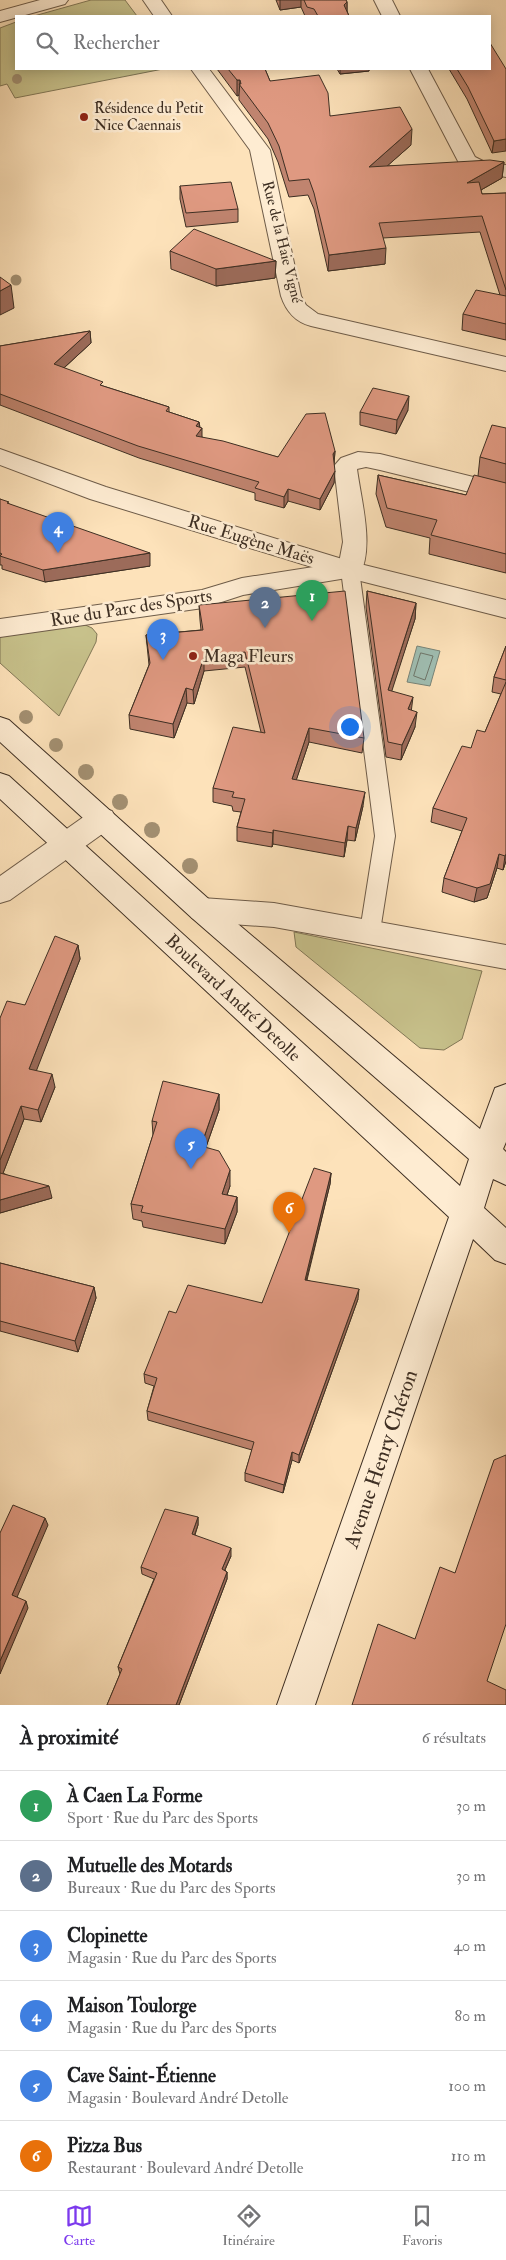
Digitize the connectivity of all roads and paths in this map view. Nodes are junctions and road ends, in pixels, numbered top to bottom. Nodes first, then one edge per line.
1 (59, 0) edge
2 (152, 0) edge
3 (383, 0) edge
4 (162, 15) edge
5 (390, 15) edge
6 (0, 17) edge
7 (201, 70) edge
8 (420, 70) edge
9 (506, 171) edge
10 (506, 364) edge
11 (0, 457) edge
12 (506, 493) edge
13 (350, 570) junction
14 (506, 610) edge
15 (0, 628) edge
16 (0, 727) edge
17 (0, 783) edge
18 (102, 819) junction
19 (67, 845) junction
20 (0, 892) edge
21 (202, 910) junction
22 (370, 931) junction
23 (506, 957) edge
24 (506, 1097) edge
25 (496, 1163) edge
26 (470, 1199) junction
27 (506, 1249) edge
28 (296, 1705) edge

1 - 6 street
2 - 4 street
3 - 5 street
7 - 10 street, Rue de la Haie Vigné
8 - 9 street
11 - 13 street, Rue Eugène Maës
12 - 13 street
13 - 14 street, Rue Eugène Maës
13 - 15 street, Rue du Parc des Sports
13 - 22 lane
16 - 18 street
17 - 19 street, Boulevard André Detolle
18 - 19 street
18 - 21 street
19 - 20 street
19 - 26 street, Boulevard André Detolle
21 - 22 street
21 - 25 street
22 - 23 street
24 - 25 street, Avenue Henry Chéron
25 - 26 street, Avenue Henry Chéron
26 - 27 street, Boulevard André Detolle
26 - 28 street, Avenue Henry Chéron

